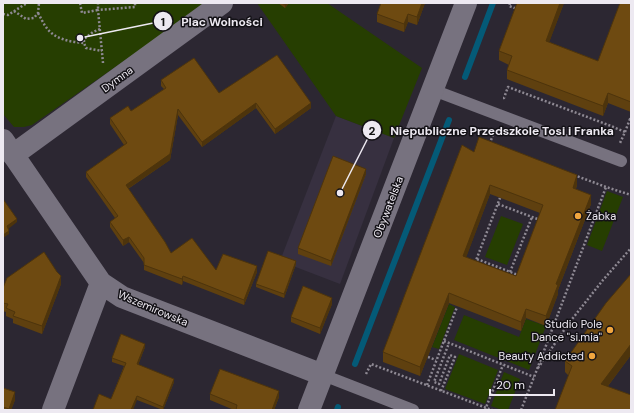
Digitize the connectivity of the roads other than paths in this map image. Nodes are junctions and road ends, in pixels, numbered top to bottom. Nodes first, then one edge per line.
1 (222, 3) edge
2 (466, 3) edge
3 (432, 90) junction
4 (8, 147) edge
5 (621, 162) dead end
6 (101, 283) junction
7 (323, 375) junction
8 (53, 410) edge
9 (309, 410) edge
10 (413, 410) edge

1 - 4 street, Dymna
2 - 3 street, Obywatelska
3 - 5 lane
3 - 7 street, Obywatelska
4 - 6 street, Wszemirowska
6 - 7 street, Wszemirowska
6 - 8 street
7 - 9 street, Obywatelska
7 - 10 lane

